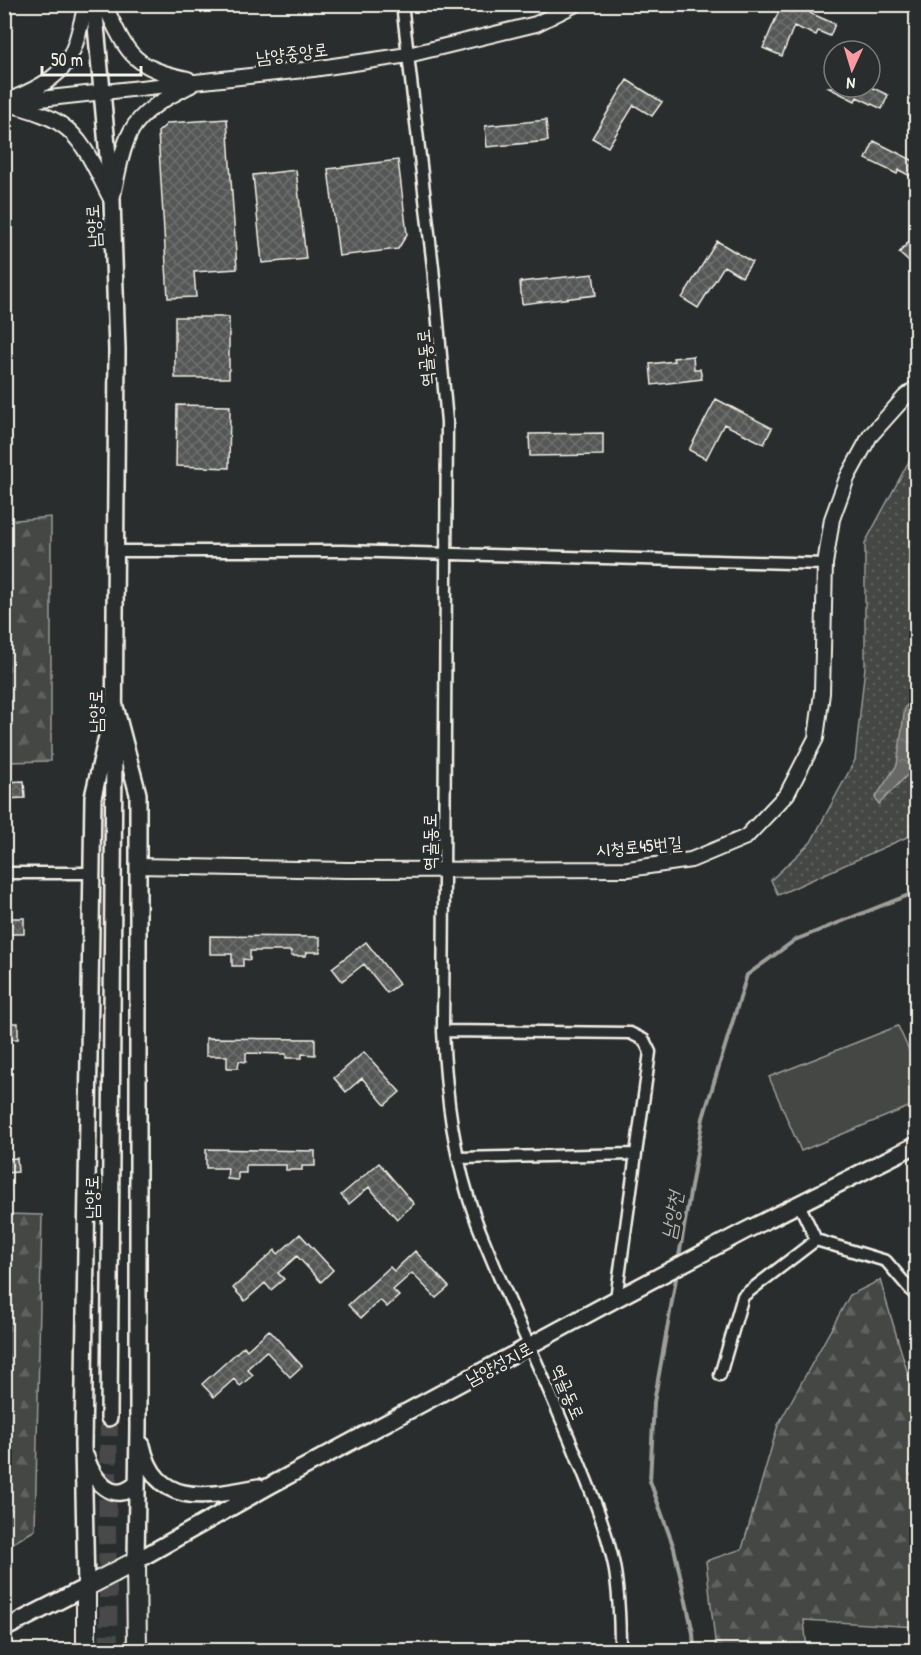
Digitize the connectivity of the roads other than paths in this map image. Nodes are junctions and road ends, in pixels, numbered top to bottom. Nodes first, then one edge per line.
1 (86, 4) edge
2 (94, 4) edge
3 (104, 4) edge
4 (402, 4) edge
5 (576, 4) edge
6 (408, 55) junction
7 (199, 81) junction
8 (103, 92) junction
9 (5, 103) edge
10 (112, 200) junction
11 (916, 388) edge
12 (115, 551) junction
13 (446, 554) junction
14 (825, 564) junction
15 (114, 704) junction
16 (138, 866) junction
17 (446, 870) junction
18 (4, 873) edge
19 (92, 873) junction
20 (443, 1031) junction
21 (916, 1145) edge
22 (636, 1154) junction
23 (458, 1158) junction
24 (799, 1204) junction
25 (816, 1240) junction
26 (916, 1296) edge
27 (616, 1299) junction
28 (531, 1346) junction
29 (720, 1376) dead end
30 (109, 1418) tunnel mouth
31 (138, 1427) junction
32 (83, 1445) junction
33 (136, 1484) junction
34 (271, 1485) junction
35 (136, 1561) junction
36 (86, 1587) junction
37 (4, 1629) edge
38 (86, 1650) edge
39 (137, 1650) edge
40 (620, 1650) edge

1 - 9 street
2 - 8 main road, 남양로
3 - 7 street
4 - 6 street, 역골동로
5 - 6 street, 남양중앙로
6 - 7 street, 남양중앙로
6 - 13 street, 역골동로
7 - 8 street, 남양중앙로
7 - 10 street
8 - 9 street, 남양중앙로
8 - 10 main road, 남양로
9 - 10 street
10 - 12 main road, 남양로
11 - 14 street, 시청로45번길
12 - 13 street
12 - 15 main road, 남양로
13 - 14 street
13 - 17 street, 역골동로
14 - 17 street, 시청로45번길
15 - 16 main road
15 - 19 main road
15 - 30 main road, 남양로
16 - 17 street, 시청로45번길
16 - 31 main road
17 - 20 street, 역골동로
18 - 19 street
19 - 32 main road
20 - 22 street
20 - 23 street, 역골동로
21 - 24 main road, 남양성지로
22 - 23 street
22 - 27 street
23 - 28 street, 역골동로
24 - 25 street
24 - 27 main road, 남양성지로
25 - 26 street
25 - 29 street
27 - 28 main road, 남양성지로
28 - 34 main road, 남양성지로
28 - 40 street, 역골동로
31 - 33 main road
31 - 34 main road
32 - 33 main road
32 - 36 main road
33 - 35 main road
34 - 35 main road, 남양성지로
35 - 36 main road, 남양성지로
35 - 39 main road
36 - 37 main road
36 - 38 main road

